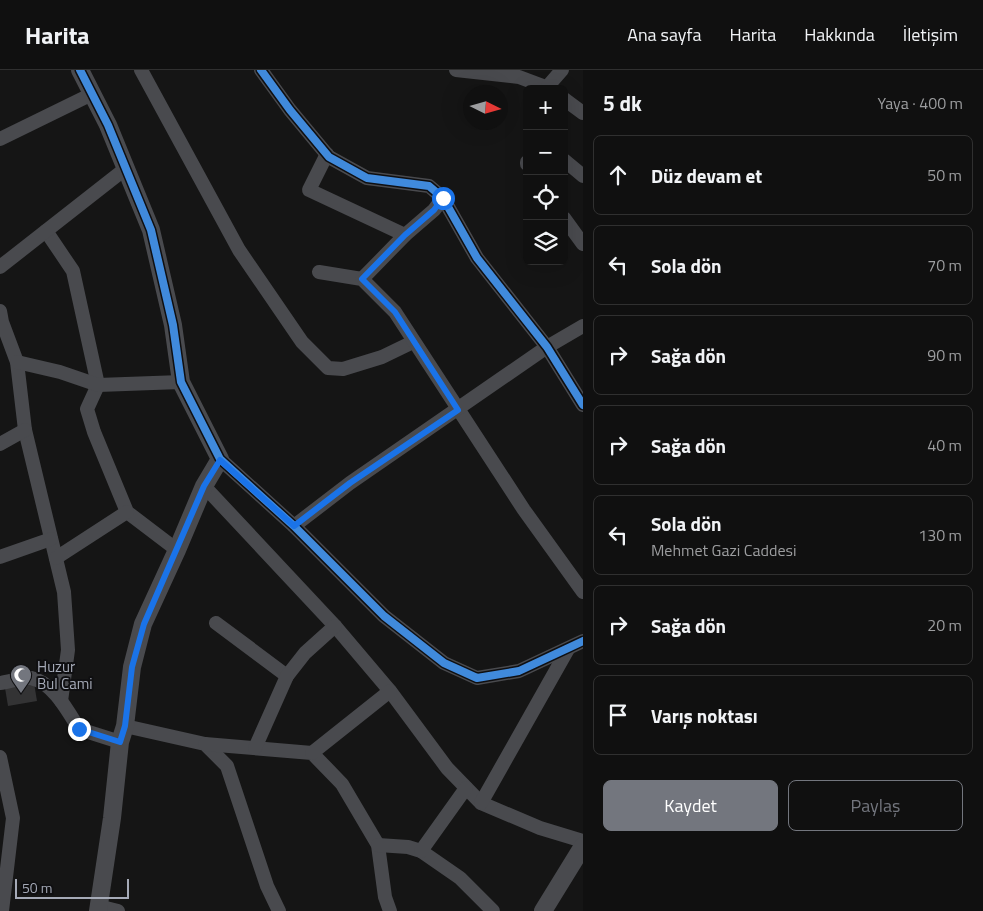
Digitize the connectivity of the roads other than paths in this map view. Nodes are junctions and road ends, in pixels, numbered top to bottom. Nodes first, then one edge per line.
1 (80, 70) edge
2 (141, 70) edge
3 (261, 70) edge
4 (456, 70) edge
5 (562, 70) edge
6 (541, 85) edge
7 (552, 85) edge
8 (92, 94) junction
9 (568, 102) edge
10 (583, 113) edge
11 (0, 139) edge
12 (327, 154) junction
13 (568, 163) edge
14 (125, 169) junction
15 (583, 176) edge
16 (443, 198) junction
17 (565, 220) edge
18 (46, 231) junction
19 (405, 235) junction
20 (583, 244) edge
21 (0, 267) edge
22 (319, 272) dead end
23 (362, 279) junction
24 (1, 318) edge
25 (583, 326) edge
26 (413, 342) junction
27 (547, 347) junction
28 (17, 362) junction
29 (181, 382) junction
30 (98, 385) junction
31 (583, 405) edge
32 (458, 410) junction
33 (25, 430) junction
34 (0, 444) edge
35 (220, 460) junction
36 (204, 486) junction
37 (127, 512) junction
38 (294, 526) junction
39 (52, 539) junction
40 (177, 550) junction
41 (0, 557) edge
42 (56, 558) junction
43 (583, 592) edge
44 (216, 622) dead end
45 (335, 626) junction
46 (583, 641) edge
47 (568, 649) junction
48 (287, 676) junction
49 (0, 683) edge
50 (390, 692) junction
51 (61, 701) junction
52 (122, 734) junction
53 (205, 744) junction
54 (255, 748) junction
55 (312, 753) junction
56 (0, 757) edge
57 (466, 788) junction
58 (481, 803) junction
59 (6, 835) edge
60 (583, 841) edge
61 (378, 845) junction
62 (583, 846) edge
63 (421, 851) junction
64 (98, 909) edge
65 (2, 911) edge
66 (118, 911) edge
67 (280, 911) edge
68 (390, 911) edge
69 (493, 911) edge
70 (542, 911) edge

1 - 8 street
2 - 26 street
3 - 12 street
4 - 6 street
5 - 7 street
8 - 11 street
8 - 14 street
9 - 10 street
12 - 16 street
12 - 19 street
13 - 15 street
14 - 18 street
14 - 29 street
16 - 19 street
16 - 27 street
17 - 20 street
18 - 21 street
18 - 30 street
19 - 23 street
22 - 23 street
23 - 26 street
24 - 28 street
25 - 27 street
26 - 32 street
27 - 31 street
27 - 32 street
28 - 30 street
28 - 33 street
29 - 30 street
29 - 35 street
30 - 37 street
32 - 38 street
32 - 43 street
33 - 34 street
33 - 39 street
35 - 36 street
35 - 38 street
36 - 40 street
36 - 45 street
37 - 40 street
37 - 42 street
38 - 47 street
39 - 41 street
39 - 42 street
40 - 52 street
42 - 51 street
44 - 48 street
45 - 48 street
45 - 50 street
46 - 47 street
47 - 58 street
48 - 54 street
49 - 51 street
50 - 55 street
50 - 57 street
51 - 52 street
52 - 53 street
52 - 64 street
53 - 54 street
53 - 67 street
54 - 55 street
55 - 61 street
56 - 59 street
57 - 58 street
57 - 63 street
58 - 60 street
59 - 65 street
61 - 63 street
61 - 68 street
62 - 70 street
63 - 69 street
64 - 66 street

